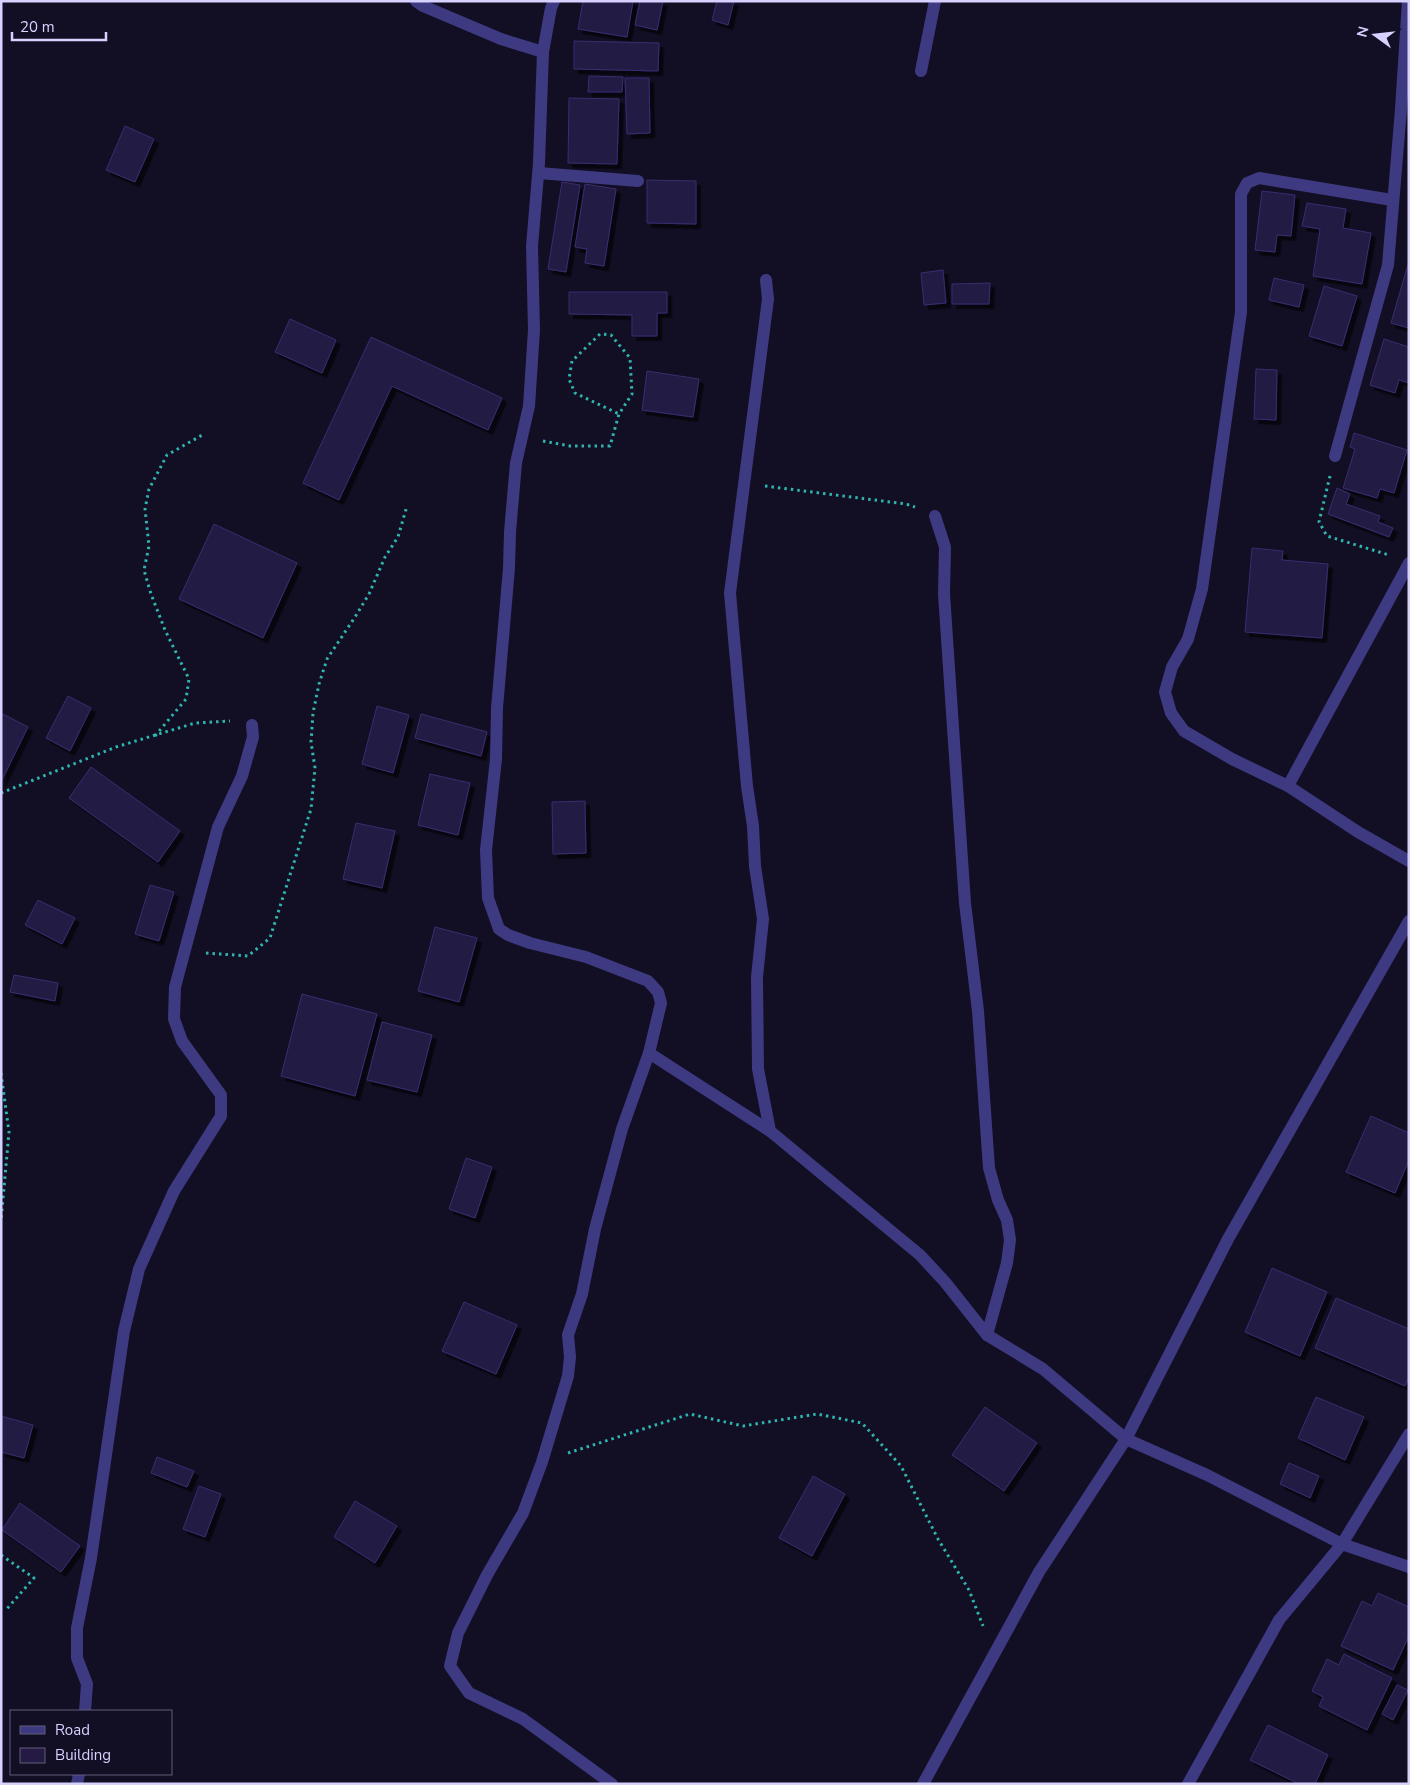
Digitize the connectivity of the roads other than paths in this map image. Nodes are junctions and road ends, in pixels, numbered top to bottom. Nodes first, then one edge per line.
1 (416, 1) edge
2 (554, 1) edge
3 (935, 1) edge
4 (1408, 1) edge
5 (543, 52) junction
6 (921, 71) dead end
7 (539, 173) junction
8 (638, 180) dead end
9 (1392, 200) junction
10 (766, 280) dead end
11 (1335, 456) road end
12 (935, 516) road end
13 (1409, 563) edge
14 (252, 725) road end
15 (1288, 786) junction
16 (1409, 861) edge
17 (1409, 921) edge
18 (649, 1053) junction
19 (770, 1131) junction
20 (987, 1335) junction
21 (1409, 1434) edge
22 (1126, 1439) junction
23 (1342, 1544) junction
24 (1409, 1567) edge
25 (85, 1710) edge
26 (612, 1784) edge
27 (923, 1784) edge
28 (1188, 1784) edge

1 - 5 street
2 - 5 street
3 - 6 street
4 - 9 street
5 - 7 street
7 - 8 street
7 - 18 street
9 - 11 street
9 - 15 street
10 - 19 street
12 - 20 street
13 - 15 street
14 - 25 street
15 - 16 street
17 - 22 street
18 - 19 street
18 - 26 street
19 - 20 street
20 - 22 street
21 - 23 street
22 - 23 street
22 - 27 street
23 - 24 street
23 - 28 street

